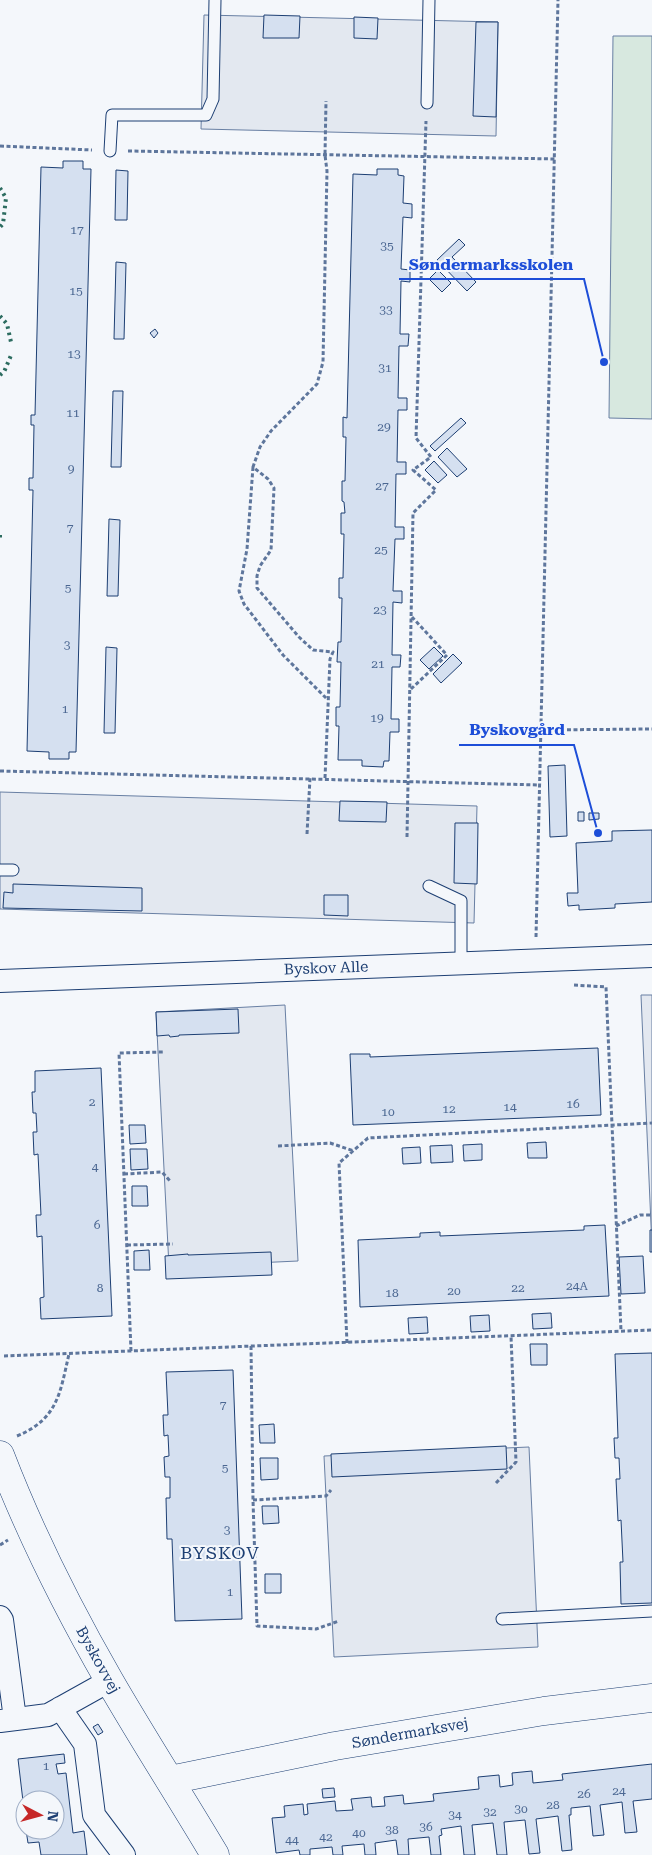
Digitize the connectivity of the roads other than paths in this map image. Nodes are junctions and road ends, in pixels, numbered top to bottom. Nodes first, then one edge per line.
1 (215, 0) edge
2 (429, 0) edge
3 (427, 102) road end
4 (110, 151) road end
5 (0, 870) edge
6 (12, 870) dead end
7 (429, 886) dead end
8 (652, 956) edge
9 (461, 963) junction
10 (0, 981) edge
11 (5, 1447) edge
12 (652, 1611) edge
13 (0, 1617) edge
14 (502, 1619) dead end
15 (109, 1681) junction
16 (652, 1698) edge
17 (60, 1708) junction
18 (8, 1720) edge
19 (170, 1780) junction
20 (124, 1855) edge
21 (215, 1855) edge

1 - 4 lane
2 - 3 lane
5 - 6 lane
7 - 9 lane
8 - 9 street, Byskov Alle
9 - 10 street, Byskov Alle
11 - 15 street, Byskovvej
12 - 14 lane
13 - 18 street
15 - 17 street
15 - 19 street, Byskovvej
16 - 19 street, Søndermarksvej
17 - 18 street
17 - 20 street
19 - 21 street, Byskovvej

